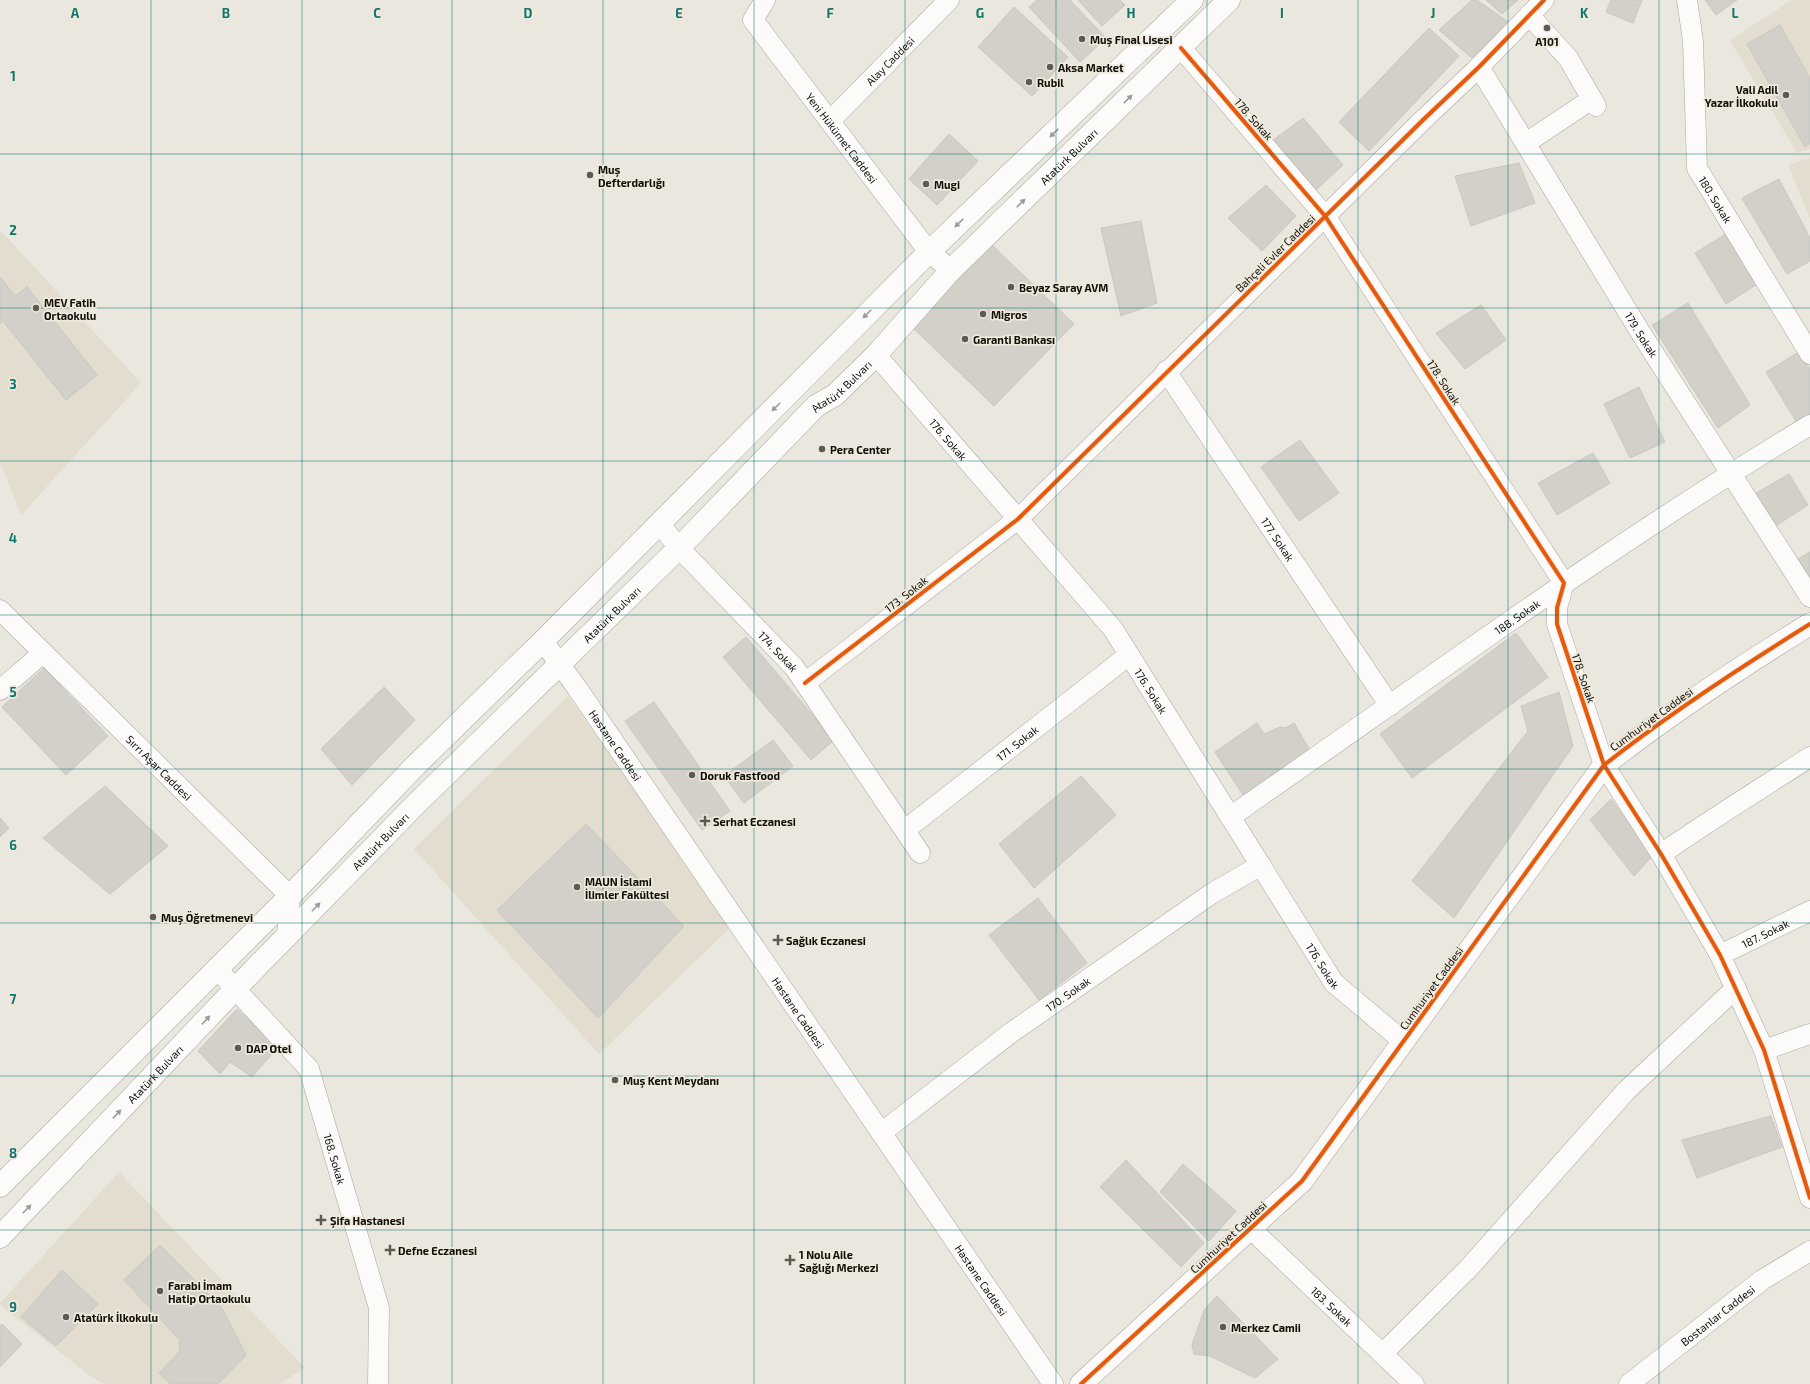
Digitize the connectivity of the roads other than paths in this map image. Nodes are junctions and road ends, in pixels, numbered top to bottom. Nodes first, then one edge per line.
1 (765, 0) edge
2 (949, 0) edge
3 (1192, 0) edge
4 (1229, 0) edge
5 (1544, 0) edge
6 (1687, 0) edge
7 (1529, 15) junction
8 (1181, 48) junction
9 (1479, 67) junction
10 (830, 121) junction
11 (1526, 143) junction
12 (1325, 216) junction
13 (929, 252) junction
14 (951, 270) junction
15 (1810, 354) edge
16 (876, 355) junction
17 (1166, 371) junction
18 (1810, 425) edge
19 (1730, 472) junction
20 (1018, 519) junction
21 (660, 524) junction
22 (679, 548) junction
23 (1564, 583) junction
24 (1810, 597) edge
25 (0, 610) edge
26 (1810, 624) edge
27 (543, 641) junction
28 (43, 653) junction
29 (1129, 655) junction
30 (561, 664) junction
31 (804, 684) junction
32 (0, 690) edge
33 (1390, 706) junction
34 (1810, 757) edge
35 (1604, 765) junction
36 (1230, 817) junction
37 (905, 830) junction
38 (920, 853) dead end
39 (1661, 854) junction
40 (1261, 865) junction
41 (290, 896) junction
42 (1810, 911) edge
43 (287, 936) junction
44 (1720, 954) junction
45 (216, 968) junction
46 (236, 988) junction
47 (1736, 988) junction
48 (1810, 1034) edge
49 (1403, 1041) junction
50 (1764, 1050) junction
51 (881, 1133) junction
52 (1802, 1143) edge
53 (0, 1186) edge
54 (1810, 1198) edge
55 (1250, 1228) junction
56 (0, 1237) edge
57 (1810, 1251) edge
58 (1382, 1354) junction
59 (378, 1384) edge
60 (1053, 1384) edge
61 (1081, 1384) edge
62 (1414, 1384) edge
63 (1629, 1384) edge

1 - 10 street, Yeni Hükümet Caddesi
2 - 10 street, Alay Caddesi
3 -> 13 main road
4 - 8 main road, Atatürk Bulvarı
5 - 7 street, Bahçeli Evler Caddesi
6 - 15 street, 180. Sokak
7 - 9 street, Bahçeli Evler Caddesi
7 - 11 street
8 - 12 street, 178. Sokak
14 -> 8 main road, Atatürk Bulvarı
9 - 11 street, 179. Sokak
9 - 12 street, Bahçeli Evler Caddesi
10 - 13 street, Yeni Hükümet Caddesi
11 - 19 street, 179. Sokak
12 - 17 street, Bahçeli Evler Caddesi
12 - 23 street, 178. Sokak
13 - 14 street, Yeni Hükümet Caddesi
13 -> 21 main road
14 - 16 main road, Atatürk Bulvarı
16 - 20 street, 176. Sokak
16 - 22 main road, Atatürk Bulvarı
17 - 20 street, Bahçeli Evler Caddesi
17 - 33 street, 177. Sokak
18 - 19 street, 188. Sokak
19 - 23 street, 188. Sokak
19 - 24 street, 179. Sokak
20 - 29 street, 176. Sokak
20 - 31 street, 173. Sokak
21 - 22 street, 174. Sokak
21 - 27 main road
22 - 30 main road, Atatürk Bulvarı
22 - 31 street, 174. Sokak
23 - 33 street, 188. Sokak
23 - 35 street, 178. Sokak
25 - 28 street, Sırrı Aşar Caddesi
26 - 35 main road, Cumhuriyet Caddesi
27 - 30 street, Hastane Caddesi
27 - 41 main road
28 - 32 street
28 - 41 street, Sırrı Aşar Caddesi
29 - 36 street, 176. Sokak
29 - 37 street, 171. Sokak
43 -> 30 main road, Atatürk Bulvarı
30 - 51 street, Hastane Caddesi
31 - 37 street, 174. Sokak
33 - 36 street, 188. Sokak
34 - 39 street
35 - 39 street, 178. Sokak
35 - 49 main road, Cumhuriyet Caddesi
36 - 40 street, 176. Sokak
37 - 38 street, 174. Sokak
39 - 44 street, 178. Sokak
40 - 49 street, 176. Sokak
40 - 51 street, 170. Sokak
41 - 43 street
41 - 45 main road
42 - 44 street, 187. Sokak
43 - 46 main road, Atatürk Bulvarı
44 - 47 street, 178. Sokak
45 - 46 street, 168. Sokak
45 - 53 main road
56 -> 46 main road, Atatürk Bulvarı
46 - 59 street, 168. Sokak
47 - 50 street, 178. Sokak
47 - 58 street
48 - 50 street
49 - 55 main road, Cumhuriyet Caddesi
50 - 52 street, 178. Sokak
51 - 60 street, Hastane Caddesi
52 - 54 street, 178. Sokak
55 - 58 street, 183. Sokak
55 - 61 main road, Cumhuriyet Caddesi
57 - 63 street, Bostanlar Caddesi
58 - 62 street, 183. Sokak

